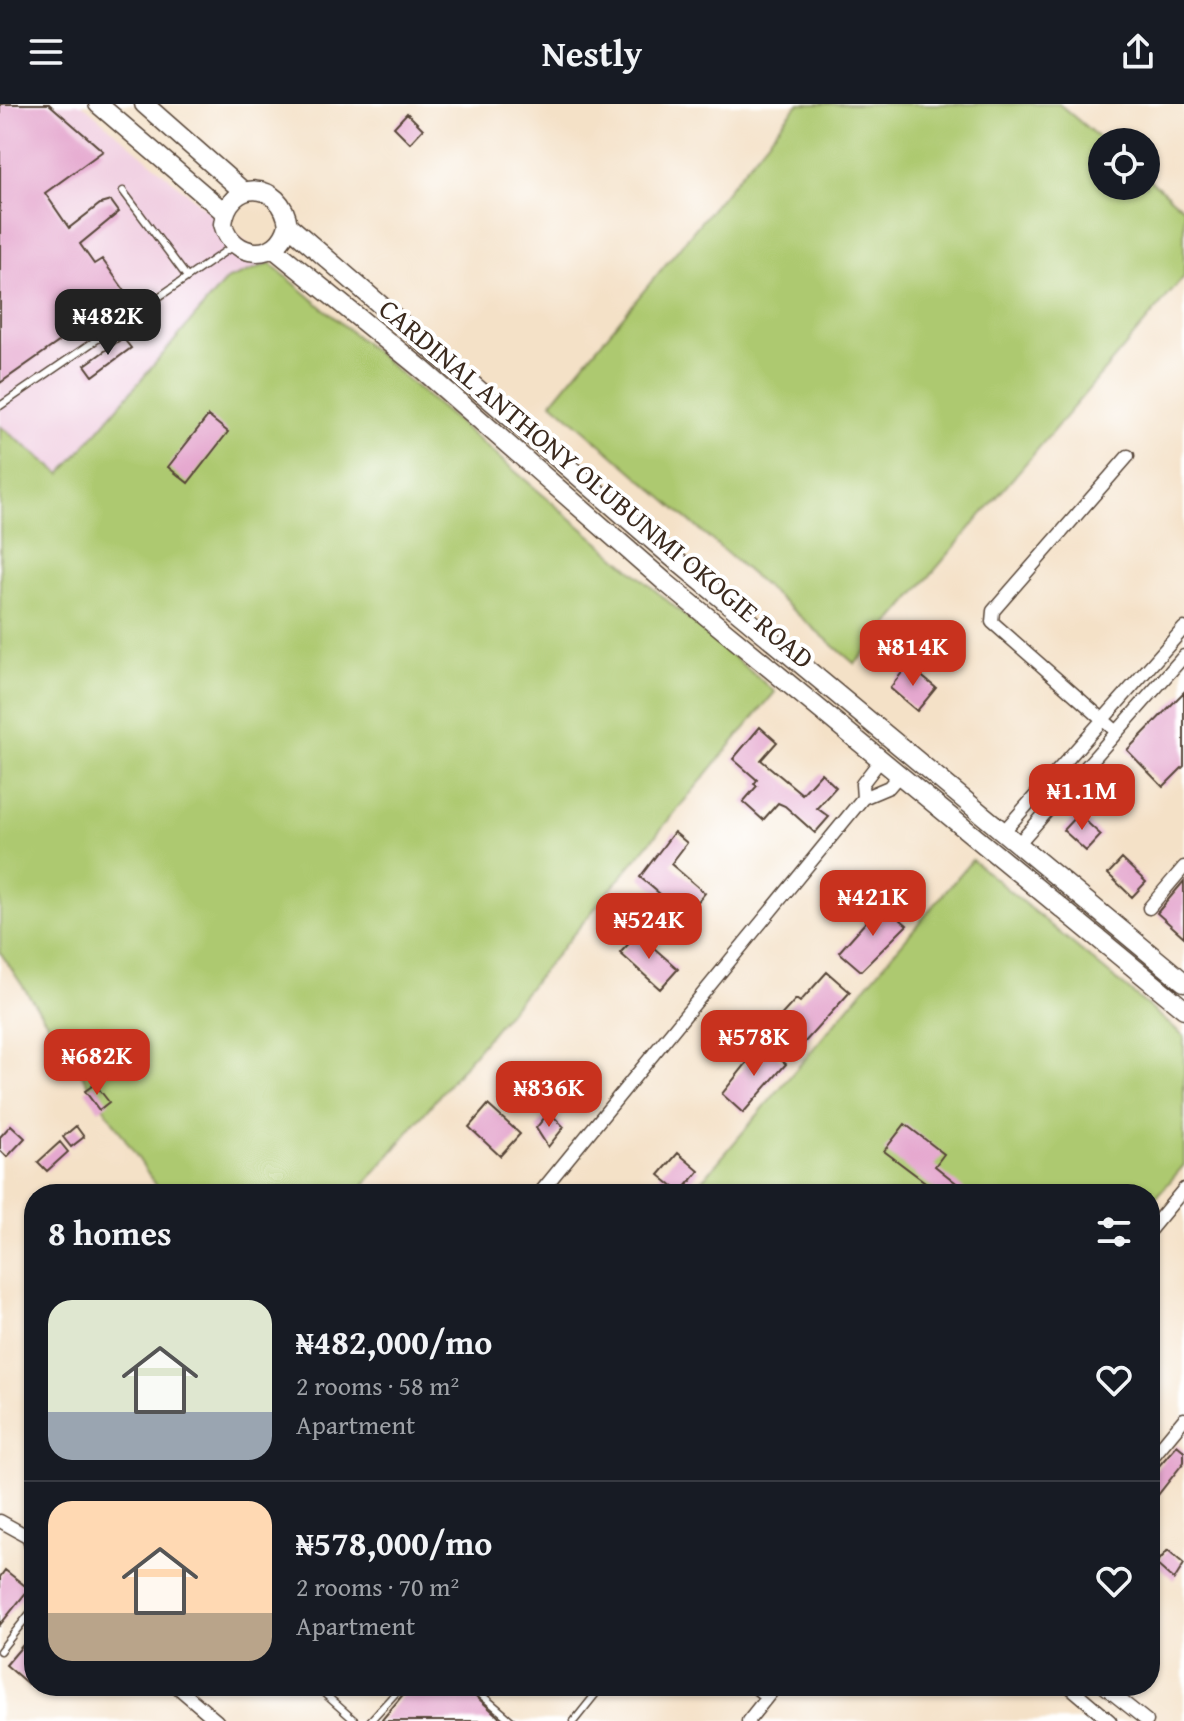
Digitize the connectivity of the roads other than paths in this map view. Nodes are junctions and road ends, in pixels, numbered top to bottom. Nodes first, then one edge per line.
1 (98, 104) edge
2 (152, 106) edge
3 (123, 191) dead end
4 (244, 192) junction
5 (224, 212) junction
6 (288, 225) junction
7 (233, 246) junction
8 (273, 248) junction
9 (187, 277) junction
10 (0, 406) edge
11 (1128, 456) dead end
12 (1184, 628) edge
13 (1184, 656) edge
14 (1103, 721) junction
15 (1117, 732) junction
16 (882, 758) junction
17 (901, 773) junction
18 (863, 798) junction
19 (1004, 831) junction
20 (1019, 843) junction
21 (1184, 867) edge
22 (1149, 908) dead end
23 (1184, 982) edge
24 (1184, 1009) edge
25 (547, 1184) edge
26 (1184, 1189) edge
27 (1160, 1218) edge
28 (1184, 1419) edge
29 (1160, 1448) edge
30 (0, 1521) edge
31 (24, 1534) edge
32 (24, 1621) edge
33 (0, 1651) edge
34 (188, 1696) edge
35 (327, 1696) edge
36 (393, 1696) edge
37 (483, 1696) edge
38 (594, 1696) edge
39 (761, 1696) edge
40 (768, 1696) edge
41 (1081, 1696) edge
42 (1116, 1696) edge
43 (765, 1699) junction
44 (217, 1721) edge
45 (355, 1721) edge
46 (370, 1721) edge
47 (512, 1721) edge
48 (574, 1721) edge
49 (748, 1721) edge
50 (1110, 1721) edge
51 (1147, 1721) edge

1 - 5 street
2 - 4 street, CARDINAL ANTHONY OLUBUNMI OKOGIE ROAD
3 - 9 lane
4 - 5 street
4 - 6 street, CARDINAL ANTHONY OLUBUNMI OKOGIE ROAD
5 - 7 street
6 - 8 street
6 - 19 street, CARDINAL ANTHONY OLUBUNMI OKOGIE ROAD
7 - 8 street
7 - 9 lane
8 - 16 street, CARDINAL ANTHONY OLUBUNMI OKOGIE ROAD
9 - 10 lane
11 - 14 street
12 - 14 street
13 - 15 street
14 - 15 street
14 - 19 street
15 - 20 street
16 - 17 street, CARDINAL ANTHONY OLUBUNMI OKOGIE ROAD
16 - 18 street
17 - 18 street
17 - 24 street, CARDINAL ANTHONY OLUBUNMI OKOGIE ROAD
18 - 25 street
19 - 20 street, CARDINAL ANTHONY OLUBUNMI OKOGIE ROAD
20 - 23 street, CARDINAL ANTHONY OLUBUNMI OKOGIE ROAD
21 - 22 street
26 - 27 street
28 - 29 street
30 - 31 street
32 - 33 lane
34 - 44 street
35 - 45 lane
36 - 46 lane
37 - 47 lane
38 - 48 lane
39 - 43 lane
40 - 43 street
41 - 50 street
42 - 51 street
43 - 49 street

